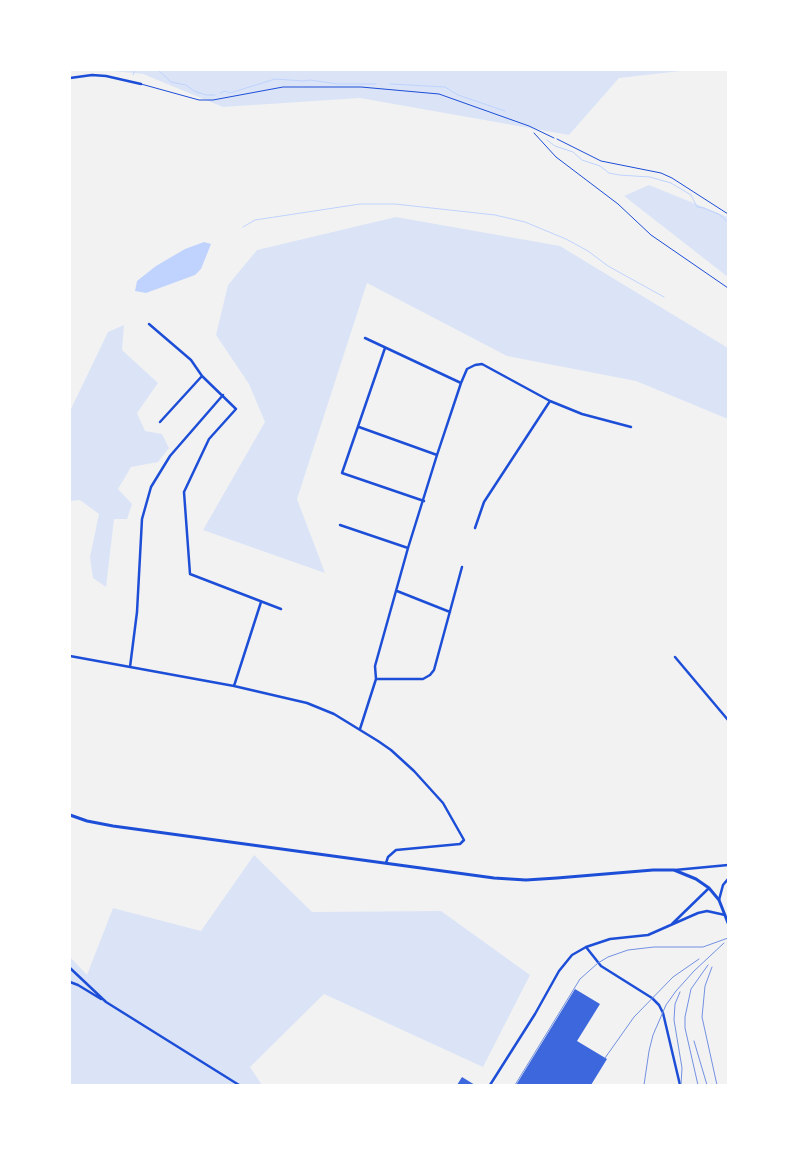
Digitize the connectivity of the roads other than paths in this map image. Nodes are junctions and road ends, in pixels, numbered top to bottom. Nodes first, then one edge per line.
1 (70, 78) edge
2 (141, 84) joint
3 (554, 138) road end
4 (149, 324) dead end
5 (365, 338) dead end
6 (385, 348) junction
7 (202, 376) junction
8 (461, 383) junction
9 (223, 395) junction
10 (550, 401) junction
11 (160, 422) dead end
12 (359, 427) junction
13 (631, 427) dead end
14 (436, 455) junction
15 (424, 501) junction
16 (340, 524) dead end
17 (475, 528) dead end
18 (408, 548) junction
19 (462, 567) dead end
20 (397, 590) junction
21 (260, 602) junction
22 (282, 608) dead end
23 (450, 612) junction
24 (70, 656) edge
25 (675, 657) dead end
26 (130, 667) junction
27 (376, 679) junction
28 (234, 686) junction
29 (728, 720) edge
30 (360, 729) junction
31 (70, 815) edge
32 (385, 864) junction
33 (728, 865) edge
34 (674, 870) junction
35 (728, 879) edge
36 (709, 888) junction
37 (719, 900) junction
38 (726, 915) junction
39 (728, 924) edge
40 (670, 927) junction
41 (586, 947) junction
42 (70, 968) edge
43 (70, 982) edge
44 (106, 1002) junction
45 (239, 1085) edge
46 (490, 1085) edge
47 (680, 1085) edge

1 - 2 street
2 - 3 lane
4 - 7 street
5 - 6 street
6 - 8 street
6 - 12 street
7 - 9 street
7 - 11 street
8 - 10 street
8 - 14 street
9 - 21 street
9 - 26 street
10 - 13 street
10 - 17 street
12 - 14 street
12 - 15 street
14 - 15 street
15 - 18 street
16 - 18 street
18 - 20 street
19 - 23 street
20 - 23 street
20 - 27 street
21 - 22 street
21 - 28 street
23 - 27 street
24 - 26 street
25 - 29 street
26 - 28 street
27 - 30 street
28 - 30 street
30 - 32 street
31 - 32 street
32 - 34 street
33 - 34 street
34 - 36 street
35 - 37 street
36 - 37 street
36 - 40 street
37 - 38 street
38 - 39 street
38 - 40 street
40 - 41 street
41 - 46 street
41 - 47 street
42 - 44 street
43 - 44 street
44 - 45 street

